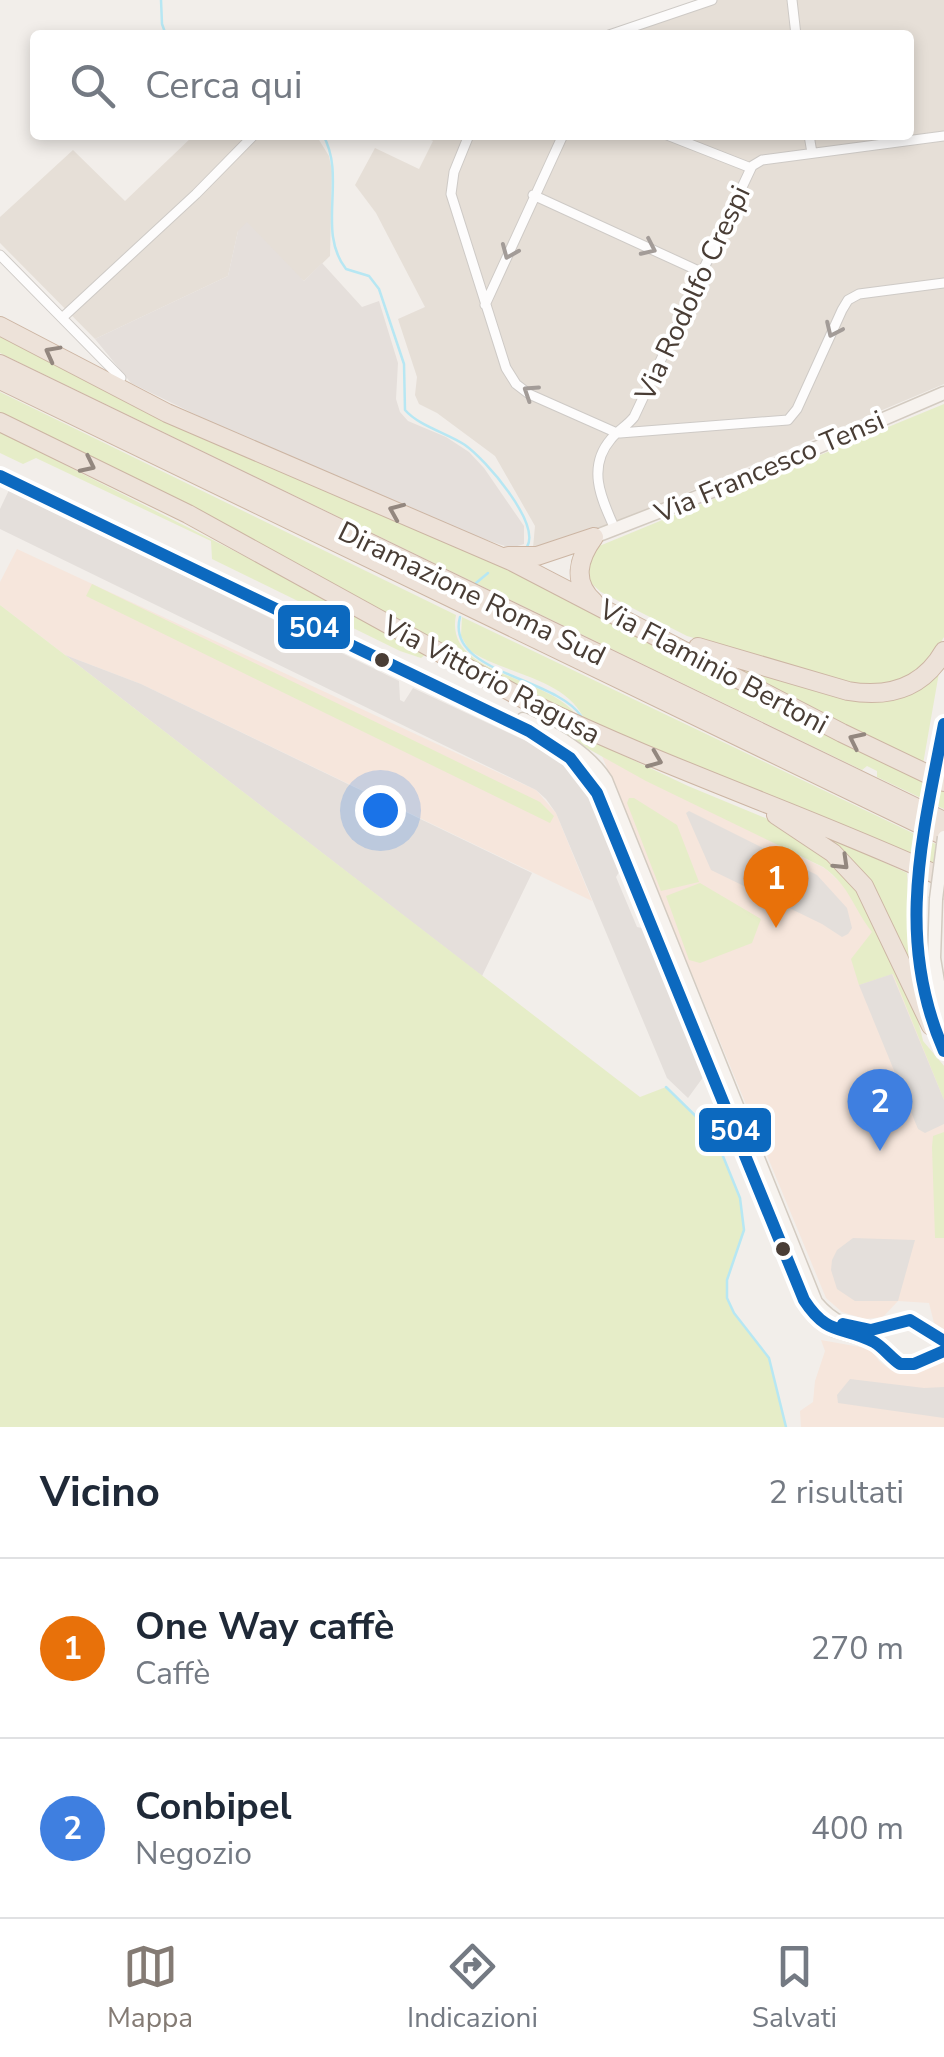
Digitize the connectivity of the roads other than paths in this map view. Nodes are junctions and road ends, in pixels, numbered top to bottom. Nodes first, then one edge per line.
1 (712, 0) edge
2 (792, 0) edge
3 (624, 30) edge
4 (795, 30) edge
5 (944, 136) edge
6 (249, 140) edge
7 (467, 140) edge
8 (561, 140) edge
9 (681, 140) edge
10 (810, 140) edge
11 (913, 140) edge
12 (914, 140) edge
13 (812, 153) junction
14 (751, 168) junction
15 (534, 194) junction
16 (0, 256) edge
17 (701, 272) junction
18 (944, 283) edge
19 (485, 305) junction
20 (62, 318) junction
21 (1, 326) edge
22 (0, 364) edge
23 (121, 378) dead end
24 (0, 380) edge
25 (944, 392) edge
26 (0, 422) edge
27 (618, 433) junction
28 (0, 467) edge
29 (0, 476) edge
30 (615, 530) junction
31 (594, 537) junction
32 (485, 549) junction
33 (599, 606) junction
34 (621, 617) junction
35 (944, 651) edge
36 (944, 724) edge
37 (578, 766) junction
38 (944, 782) edge
39 (608, 784) junction
40 (732, 790) junction
41 (944, 821) edge
42 (944, 836) edge
43 (944, 878) edge
44 (937, 1022) edge
45 (944, 1051) edge
46 (891, 1324) junction
47 (944, 1341) edge
48 (883, 1350) junction
49 (944, 1351) edge

1 - 3 street
2 - 4 street
5 - 12 street, Via Rodolfo Crespi
6 - 20 street
7 - 19 street
8 - 15 street
9 - 14 street
10 - 13 street
11 - 13 street, Via Rodolfo Crespi
13 - 14 street, Via Rodolfo Crespi
14 - 17 street, Via Rodolfo Crespi
15 -> 17 street
15 -> 19 street
16 - 20 street
17 - 27 street, Via Rodolfo Crespi
18 -> 27 street
27 -> 19 street
20 - 23 street
32 -> 21 highway
22 - 41 highway, Diramazione Roma Sud
24 - 42 highway, Diramazione Roma Sud
25 - 30 street, Via Francesco Tensi
26 -> 40 highway, Via Vittorio Ragusa
27 - 30 street, Via Rodolfo Crespi
28 - 39 street
29 - 37 street
30 - 31 street, Via Francesco Tensi
31 - 32 highway
31 - 33 highway
32 - 33 highway, Via Flaminio Bertoni
33 - 34 highway, Via Flaminio Bertoni
34 - 35 highway
38 -> 34 highway, Via Flaminio Bertoni
36 - 44 street, bridge
37 - 39 street
37 - 48 street
39 - 46 street
40 - 43 highway, Via Vittorio Ragusa
40 -> 44 highway
42 - 44 street, bridge
44 - 45 street
46 - 47 street
46 - 48 street
48 - 49 street

